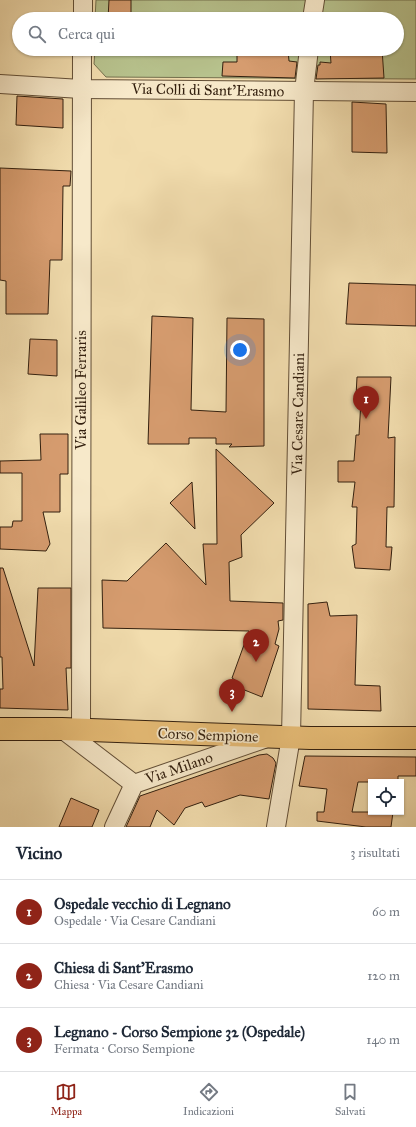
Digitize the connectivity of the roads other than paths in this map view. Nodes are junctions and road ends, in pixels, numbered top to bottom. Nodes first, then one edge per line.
1 (83, 0) edge
2 (315, 0) edge
3 (83, 12) edge
4 (313, 12) edge
5 (82, 56) edge
6 (307, 56) edge
7 (0, 84) edge
8 (81, 89) junction
9 (304, 91) junction
10 (416, 92) edge
11 (0, 729) edge
12 (71, 730) junction
13 (269, 737) junction
14 (292, 737) junction
15 (416, 738) edge
16 (134, 784) junction
17 (114, 827) edge
18 (276, 827) edge

1 - 3 street
2 - 4 street
5 - 8 street, Via Galileo Ferraris
6 - 9 street, Via Cesare Candiani
7 - 8 street, Via Colli di Sant'Erasmo
8 - 9 street, Via Colli di Sant'Erasmo
8 - 12 street, Via Galileo Ferraris
9 - 10 street, Via Colli di Sant'Erasmo
9 - 14 street, Via Cesare Candiani
11 - 12 main road, Corso Sempione
12 - 13 main road, Corso Sempione
12 - 16 street, Via Milano
13 - 14 main road, Corso Sempione
13 - 16 street, Via Milano
14 - 15 main road, Corso Sempione
14 - 18 street, Via Cesare Candiani
16 - 17 street, Via Milano

